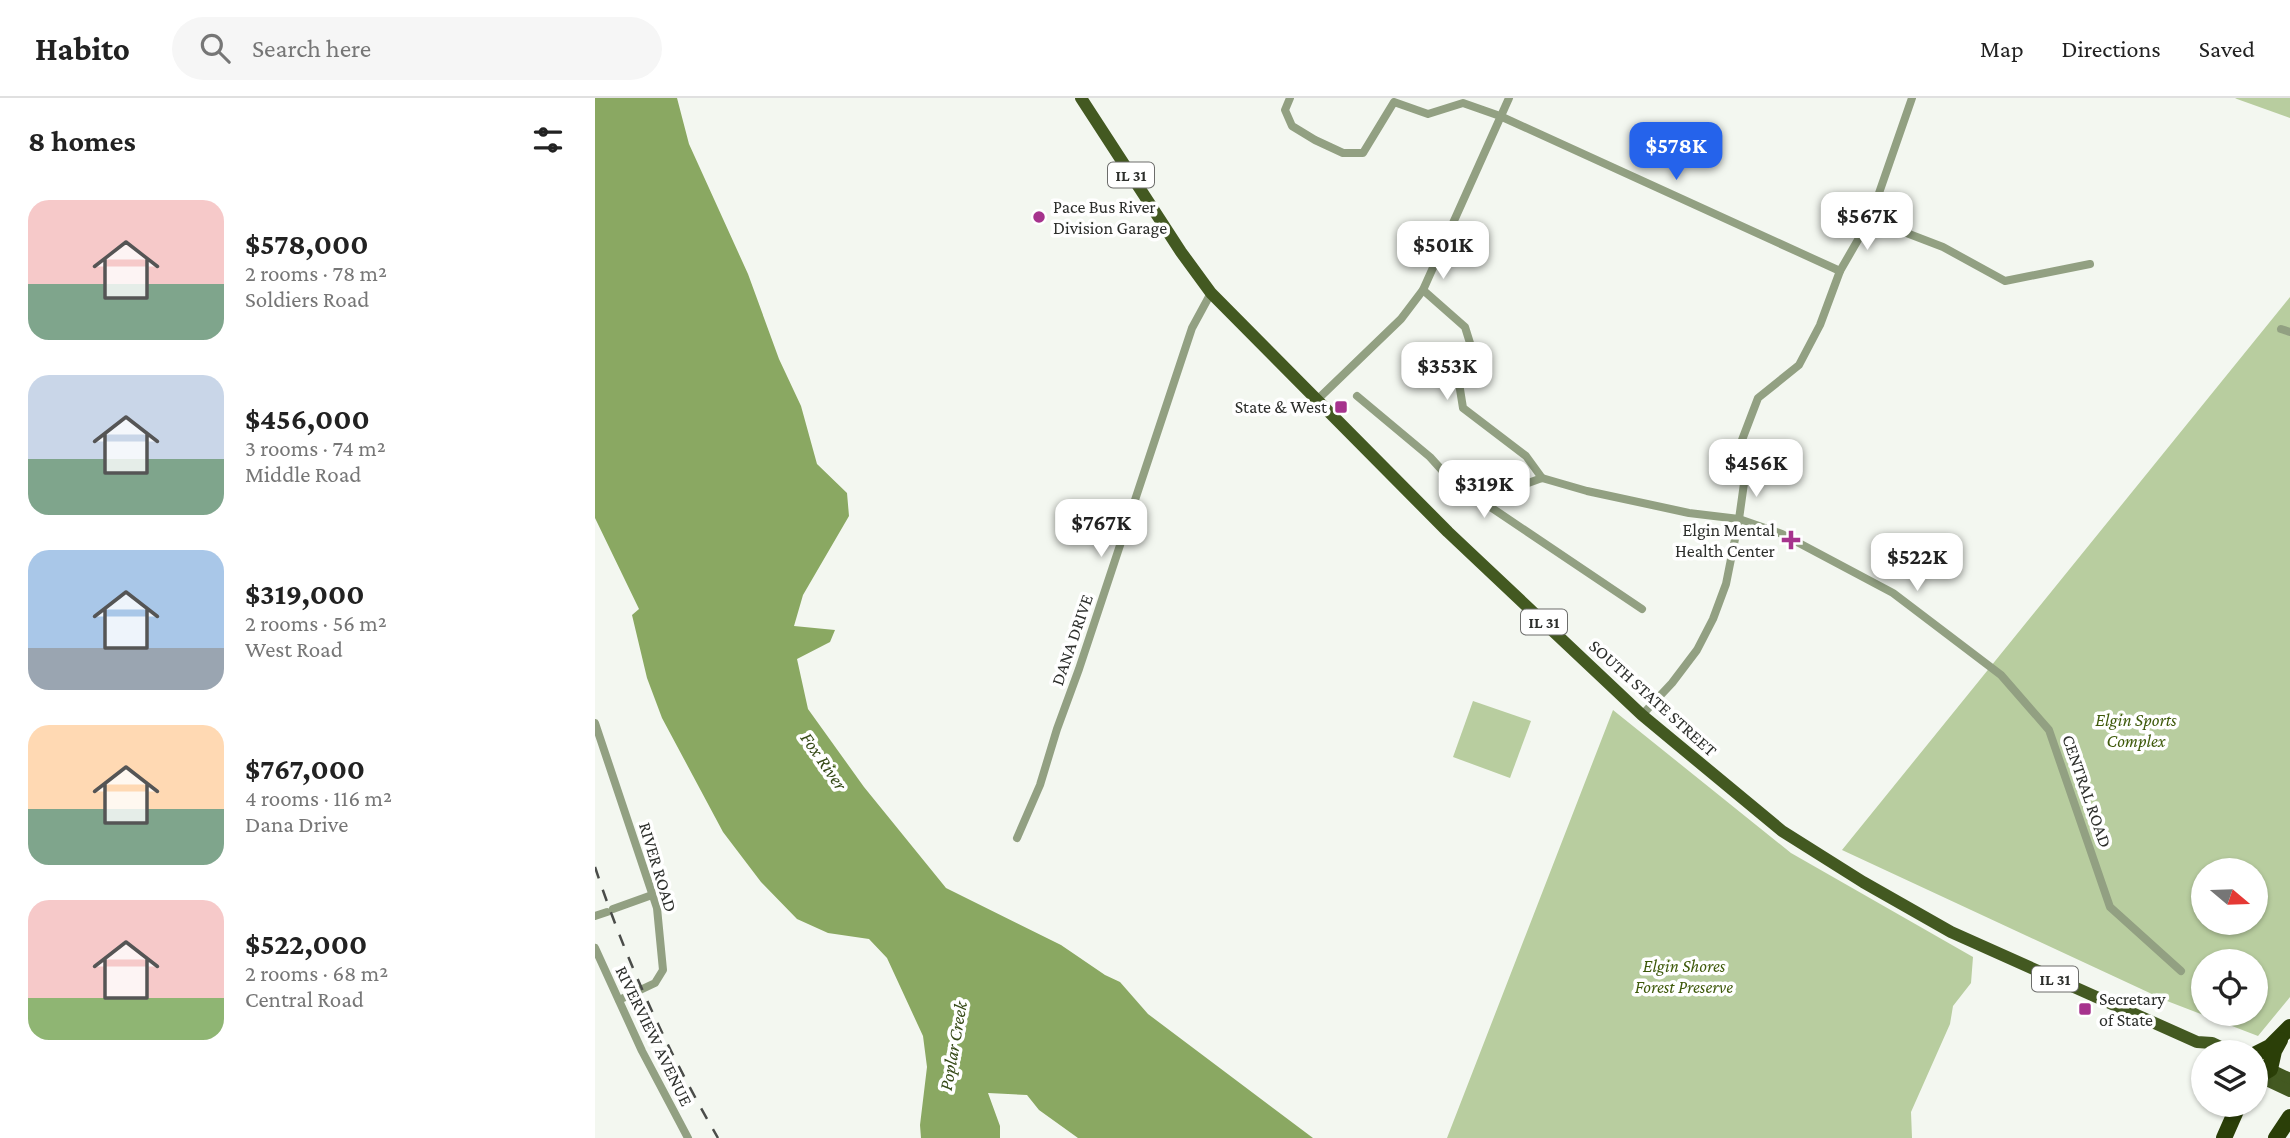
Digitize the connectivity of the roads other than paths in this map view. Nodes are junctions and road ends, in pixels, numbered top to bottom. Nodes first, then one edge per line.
1 (1081, 98) edge
2 (1290, 98) edge
3 (1509, 98) edge
4 (1912, 98) edge
5 (1500, 116) junction
6 (1870, 219) junction
7 (2090, 264) dead end
8 (1840, 271) junction
9 (1423, 290) junction
10 (1211, 293) junction
11 (1357, 396) dead end
12 (1318, 399) junction
13 (1542, 478) junction
14 (1480, 500) junction
15 (1739, 519) junction
16 (1642, 609) dead end
17 (1642, 715) junction
18 (595, 723) edge
19 (1017, 838) dead end
20 (652, 895) junction
21 (595, 916) edge
22 (595, 948) edge
23 (2181, 971) dead end
24 (600, 972) edge
25 (619, 1000) junction
26 (2285, 1033) edge
27 (2192, 1040) edge
28 (2268, 1045) edge
29 (2268, 1059) edge
30 (2268, 1074) edge
31 (2268, 1078) edge
32 (2290, 1079) edge
33 (2290, 1091) edge
34 (2233, 1117) edge
35 (2290, 1118) edge
36 (688, 1138) edge
37 (2224, 1138) edge
38 (2276, 1138) edge

1 - 10 main road, SOUTH STATE STREET / IL 31
2 - 5 street
3 - 5 street
4 - 6 street
5 - 8 street
5 - 9 street
6 - 7 street
6 - 8 street
8 - 15 street
9 - 12 street
9 - 13 street
10 - 12 main road, SOUTH STATE STREET / IL 31
10 - 19 street, DANA DRIVE
11 - 14 street
12 - 17 main road, SOUTH STATE STREET / IL 31
13 - 14 street
13 - 15 street, CENTRAL ROAD
14 - 16 street
15 - 17 street
15 - 23 street, CENTRAL ROAD
17 - 27 main road, SOUTH STATE STREET / IL 31
18 - 20 street, RIVER ROAD
20 - 21 street
20 - 25 street, RIVER ROAD
22 - 24 street, RIVERVIEW AVENUE
24 - 25 street, RIVERVIEW AVENUE
25 - 36 street, RIVERVIEW AVENUE
26 - 28 highway
26 - 29 highway
30 - 32 main road
31 - 33 main road
34 - 37 highway
35 - 38 highway

